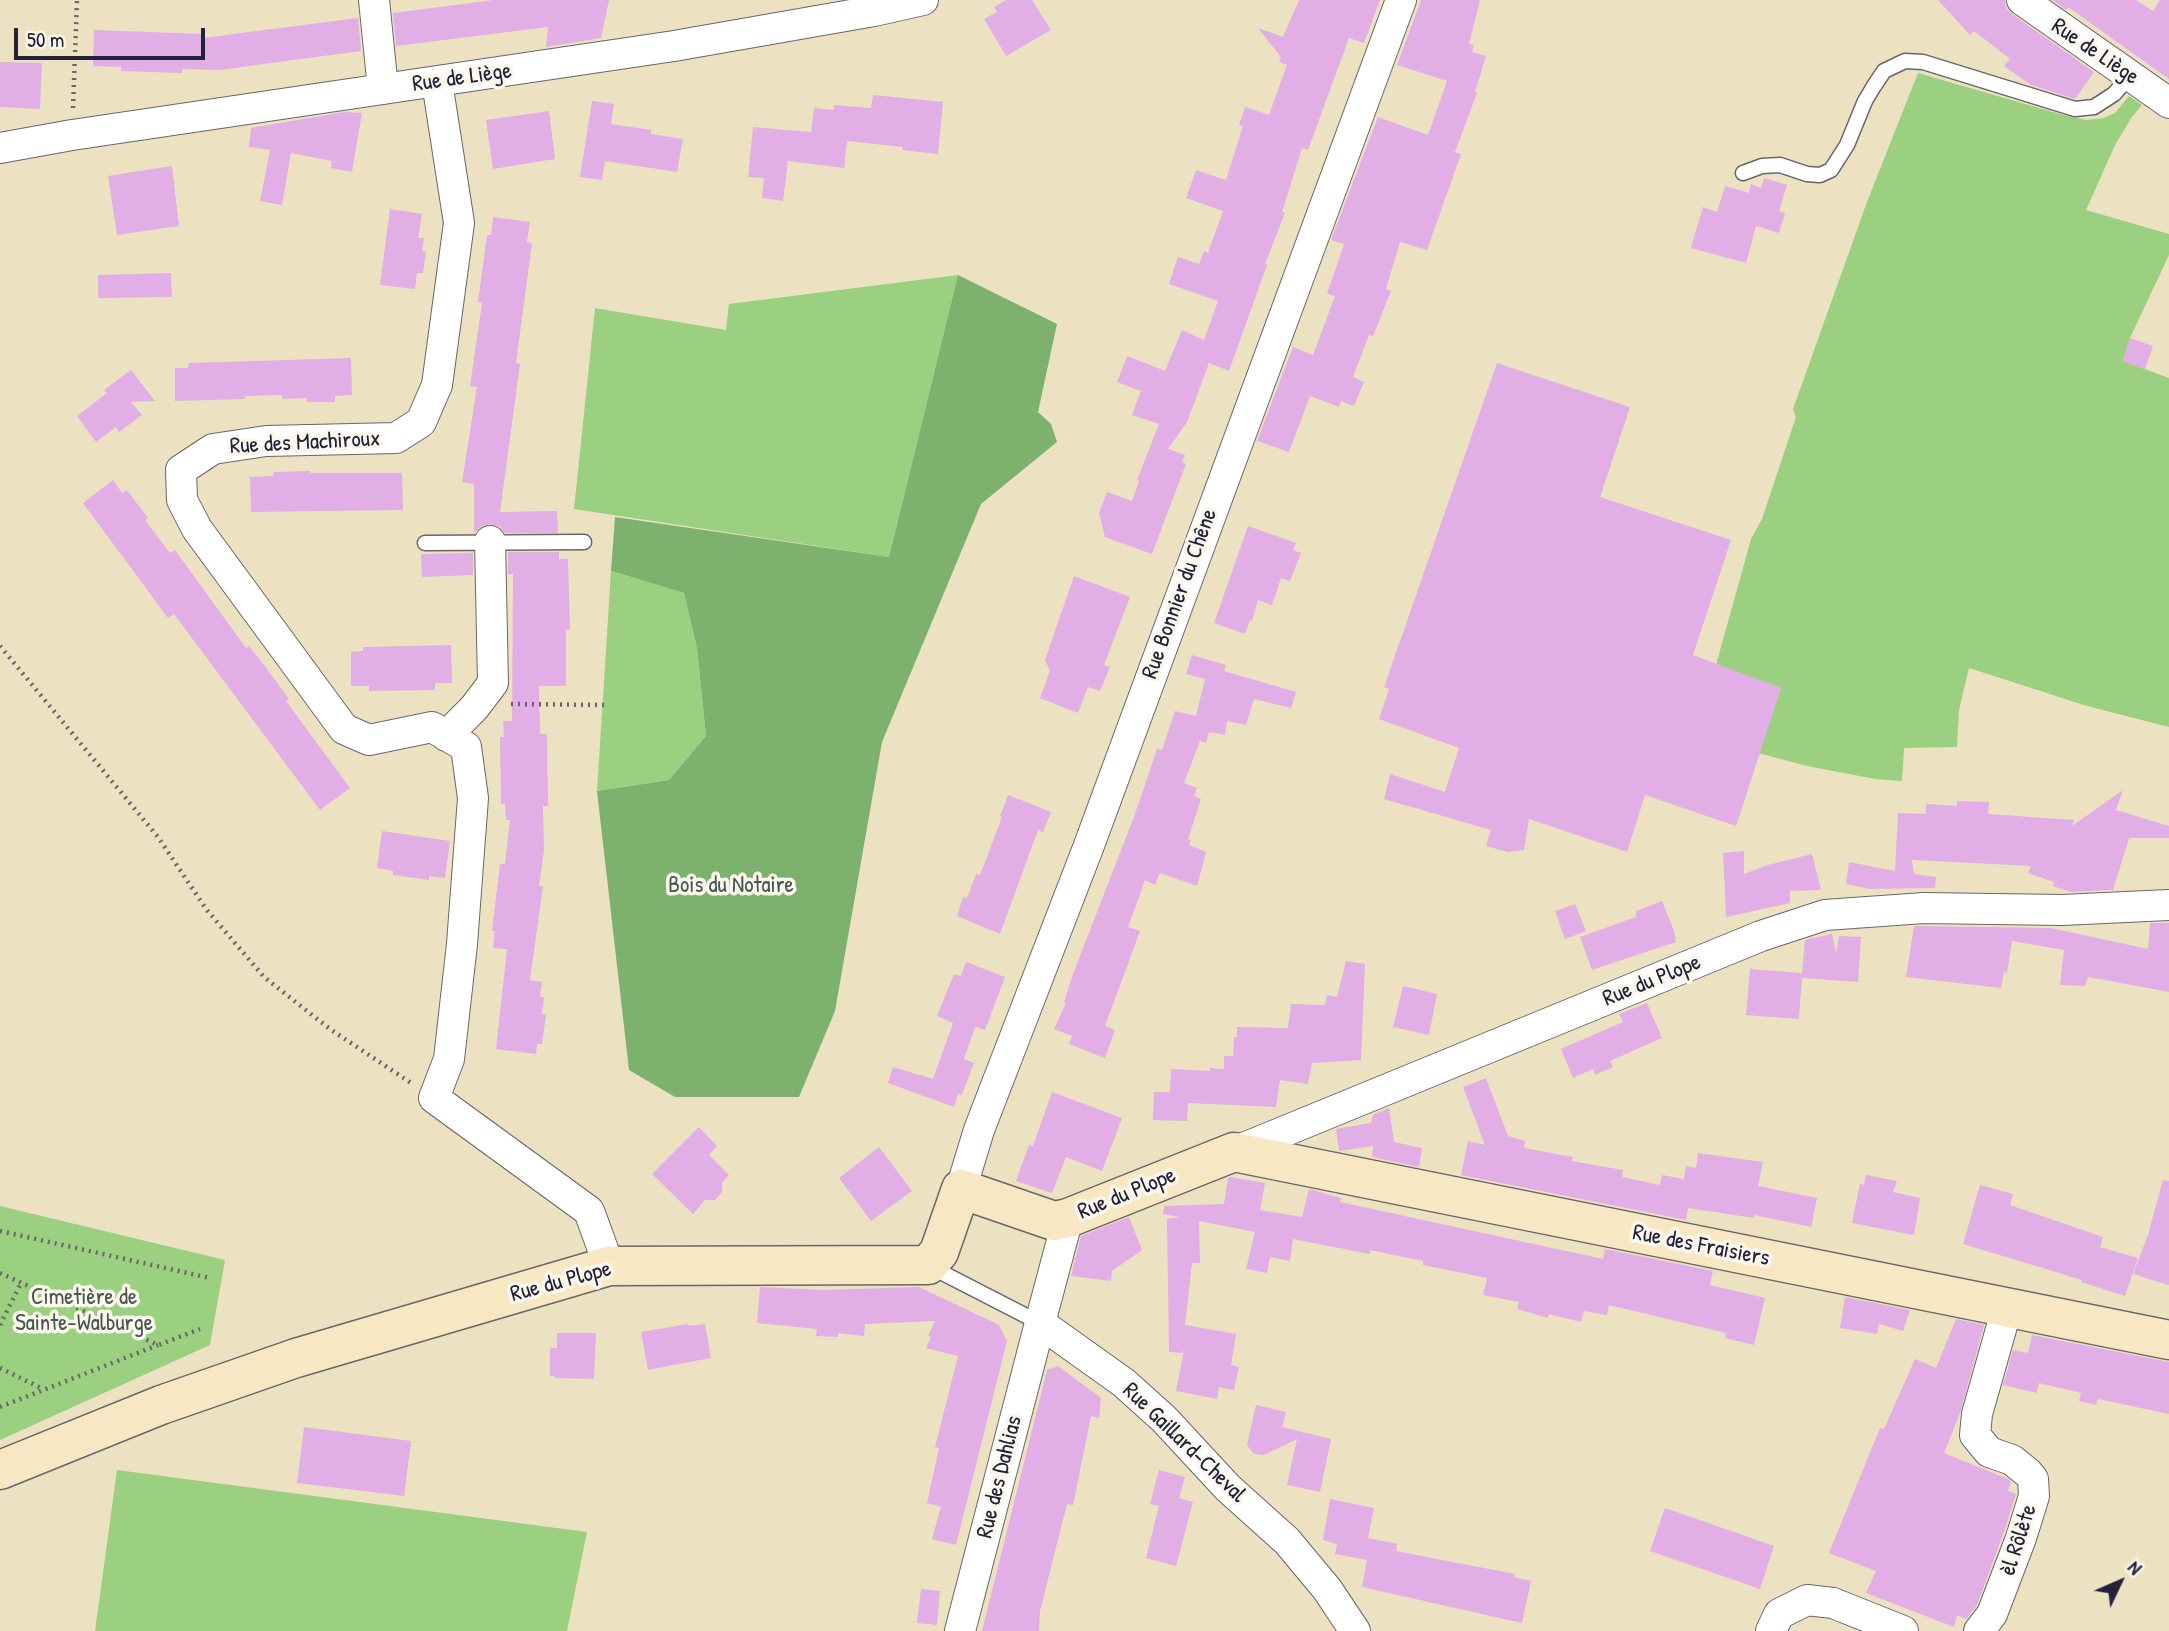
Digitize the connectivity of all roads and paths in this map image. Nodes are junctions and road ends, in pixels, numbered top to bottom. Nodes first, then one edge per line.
1 (77, 0) edge
2 (374, 0) edge
3 (923, 0) edge
4 (1401, 0) edge
5 (2022, 0) edge
6 (2130, 76) junction
7 (437, 82) junction
8 (383, 89) junction
9 (2169, 103) edge
10 (72, 135) junction
11 (0, 148) edge
12 (1743, 173) dead end
13 (490, 541) junction
14 (584, 542) dead end
15 (425, 543) dead end
16 (0, 646) edge
17 (477, 704) junction
18 (608, 705) dead end
19 (446, 736) junction
20 (2169, 905) edge
21 (433, 1098) junction
22 (1234, 1152) junction
23 (961, 1189) junction
24 (1068, 1218) junction
25 (0, 1231) edge
26 (928, 1265) junction
27 (609, 1266) junction
28 (0, 1273) edge
29 (210, 1278) dead end
30 (21, 1283) junction
31 (2007, 1308) junction
32 (1040, 1323) junction
33 (0, 1325) edge
34 (200, 1329) dead end
35 (2169, 1340) edge
36 (158, 1345) junction
37 (0, 1368) edge
38 (43, 1389) junction
39 (0, 1407) edge
40 (0, 1469) edge
41 (960, 1631) edge
42 (1355, 1631) edge
43 (1771, 1631) edge
44 (1903, 1631) edge
45 (1979, 1631) edge

1 - 10 path
2 - 8 street
3 - 7 street, Rue de Liège
4 - 23 street, Rue Bonnier du Chêne
5 - 6 street, Rue de Liège
6 - 9 street, Rue de Liège
6 - 12 lane
7 - 8 street, Rue de Liège
7 - 19 street, Rue des Machiroux
8 - 10 street, Rue de Liège
10 - 11 street, Rue de Liège
13 - 14 lane
13 - 15 lane
13 - 17 street
16 - 21 path
17 - 18 path
17 - 19 street
19 - 21 street
20 - 22 street, Rue du Plope
21 - 27 street
22 - 24 street, Rue du Plope
22 - 31 street, Rue des Fraisiers
23 - 24 street, Rue du Plope
23 - 26 street
24 - 32 street
25 - 29 path
26 - 27 street, Rue du Plope
26 - 32 lane
27 - 40 street, Rue du Plope
28 - 30 path
30 - 33 path
30 - 36 path
31 - 35 street, Rue des Fraisiers
31 - 45 street, èl Rôlète
32 - 41 street, Rue des Dahlias
32 - 42 street, Rue Gaillard-Cheval
34 - 36 path
36 - 38 path
37 - 38 path
38 - 39 path
43 - 44 street

